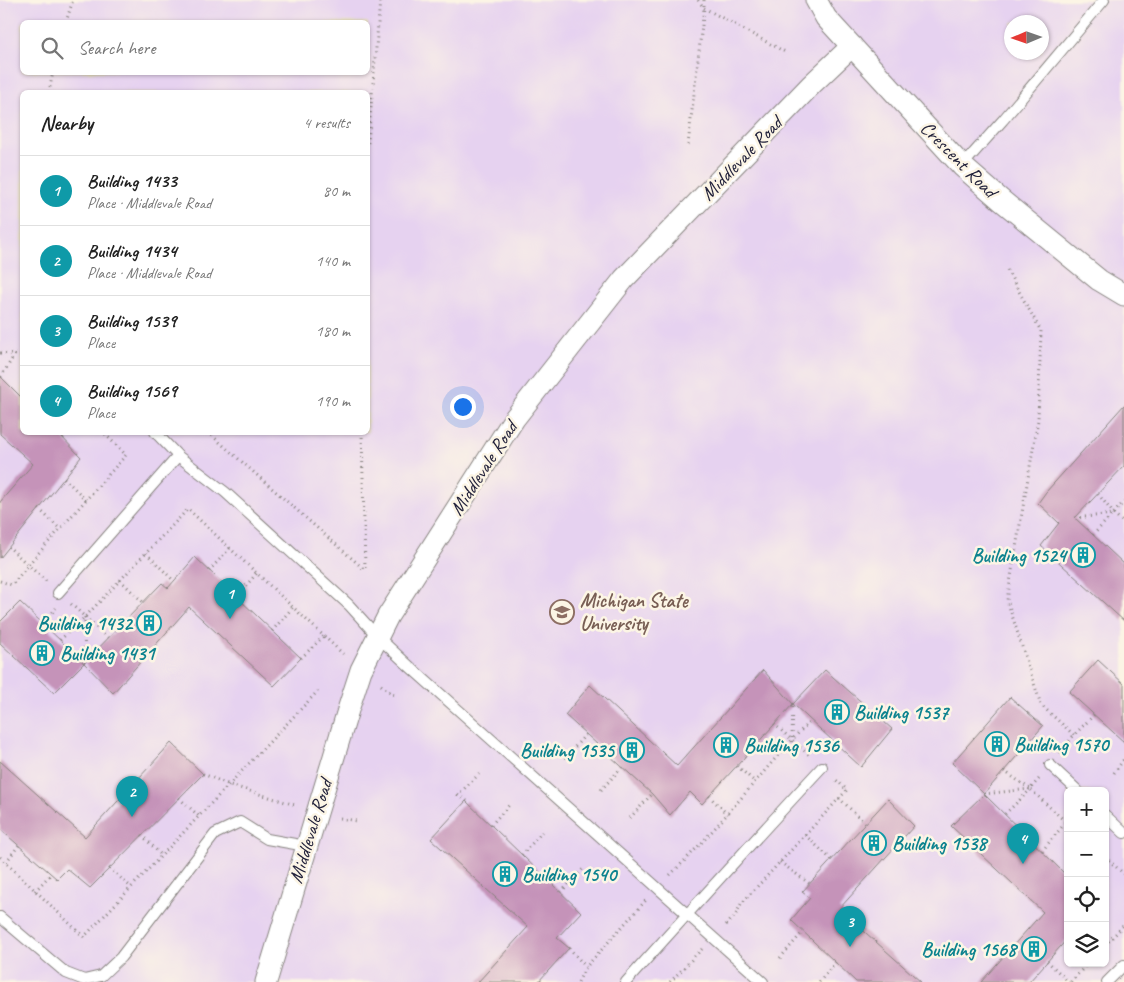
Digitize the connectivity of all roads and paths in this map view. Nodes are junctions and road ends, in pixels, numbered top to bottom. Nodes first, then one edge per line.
1 (73, 0) edge
2 (380, 0) edge
3 (698, 0) edge
4 (704, 0) edge
5 (816, 0) edge
6 (1104, 0) edge
7 (704, 8) junction
8 (67, 20) edge
9 (852, 46) junction
10 (787, 53) dead end
11 (52, 75) edge
12 (49, 90) edge
13 (370, 119) edge
14 (688, 145) dead end
15 (962, 166) junction
16 (1007, 270) dead end
17 (1124, 295) edge
18 (0, 353) edge
19 (16, 354) junction
20 (20, 355) edge
21 (1, 376) edge
22 (66, 435) edge
23 (107, 435) edge
24 (158, 435) edge
25 (211, 435) edge
26 (362, 435) edge
27 (63, 438) dead end
28 (178, 456) junction
29 (64, 478) dead end
30 (1098, 494) dead end
31 (86, 500) junction
32 (1124, 502) edge
33 (40, 509) dead end
34 (1114, 514) junction
35 (1075, 518) dead end
36 (1124, 523) edge
37 (60, 529) junction
38 (1093, 535) dead end
39 (8, 547) dead end
40 (230, 548) junction
41 (146, 553) junction
42 (28, 565) junction
43 (209, 571) dead end
44 (257, 573) junction
45 (120, 580) junction
46 (0, 581) edge
47 (174, 581) dead end
48 (58, 593) junction
49 (236, 597) dead end
50 (143, 602) dead end
51 (293, 607) junction
52 (85, 617) junction
53 (272, 631) dead end
54 (324, 636) junction
55 (378, 637) junction
56 (108, 638) dead end
57 (60, 640) dead end
58 (334, 645) dead end
59 (301, 658) dead end
60 (84, 663) dead end
61 (318, 692) dead end
62 (793, 704) dead end
63 (1094, 715) dead end
64 (811, 720) dead end
65 (774, 724) dead end
66 (586, 734) dead end
67 (792, 739) junction
68 (566, 758) dead end
69 (1124, 759) edge
70 (1050, 765) dead end
71 (736, 766) dead end
72 (622, 767) dead end
73 (822, 767) dead end
74 (1004, 771) dead end
75 (1114, 772) dead end
76 (203, 774) dead end
77 (479, 774) dead end
78 (755, 782) junction
79 (230, 785) junction
80 (1074, 787) edge
81 (600, 790) dead end
82 (847, 790) dead end
83 (1030, 790) junction
84 (652, 794) dead end
85 (984, 794) dead end
86 (709, 796) dead end
87 (179, 798) dead end
88 (839, 798) junction
89 (280, 800) dead end
90 (466, 801) dead end
91 (511, 803) dead end
92 (728, 814) junction
93 (1005, 814) dead end
94 (200, 816) junction
95 (630, 818) dead end
96 (1109, 820) edge
97 (866, 824) dead end
98 (1064, 824) edge
99 (491, 825) dead end
100 (542, 832) dead end
101 (1124, 833) edge
102 (142, 835) dead end
103 (805, 836) junction
104 (18, 845) dead end
105 (306, 846) junction
106 (1042, 851) dead end
107 (522, 855) dead end
108 (162, 856) junction
109 (0, 857) edge
110 (832, 860) dead end
111 (1109, 861) edge
112 (6, 862) junction
113 (780, 862) junction
114 (110, 868) dead end
115 (583, 869) dead end
116 (51, 874) dead end
117 (1124, 874) edge
118 (810, 884) dead end
119 (131, 887) junction
120 (658, 887) junction
121 (35, 891) junction
122 (561, 892) dead end
123 (688, 914) junction
124 (0, 916) edge
125 (1124, 925) edge
126 (803, 932) dead end
127 (713, 938) junction
128 (1109, 941) edge
129 (569, 948) dead end
130 (780, 958) dead end
131 (1047, 961) dead end
132 (836, 962) dead end
133 (1124, 966) edge
134 (586, 967) junction
135 (1084, 967) edge
136 (266, 982) edge
137 (578, 982) edge
138 (626, 982) edge
139 (670, 982) edge
140 (763, 982) edge
141 (819, 982) edge
142 (1070, 982) edge
143 (1107, 982) edge

1 - 8 path
2 - 13 path
3 - 7 path
4 - 7 path
5 - 9 street, Crescent Road
6 - 15 lane
7 - 10 path
7 - 14 path
9 - 15 street, Crescent Road
9 - 55 street, Middlevale Road
11 - 12 path
15 - 17 street, Crescent Road
16 - 63 path
18 - 19 path
19 - 20 path
19 - 21 path
22 - 27 path
23 - 31 path
24 - 28 lane
25 - 26 path
28 - 48 lane
28 - 55 lane
29 - 31 path
30 - 34 path
31 - 37 path
32 - 34 path
33 - 37 path
34 - 35 path
34 - 36 path
34 - 38 path
37 - 42 path
39 - 42 path
40 - 41 path
40 - 43 path
40 - 44 path
41 - 45 path
41 - 47 path
42 - 46 path
42 - 48 path
44 - 49 path
44 - 51 path
45 - 50 path
45 - 52 path
48 - 52 path
51 - 53 path
51 - 54 path
52 - 56 path
52 - 57 path
52 - 60 path
54 - 58 path
54 - 59 path
55 - 105 street, Middlevale Road
55 - 120 lane
61 - 79 path
62 - 67 path
64 - 67 path
65 - 67 path
66 - 68 path
67 - 78 path
69 - 75 path
70 - 80 lane
71 - 78 path
72 - 81 path
73 - 123 lane
74 - 83 path
76 - 79 path
77 - 90 path
78 - 92 path
79 - 89 path
79 - 94 path
82 - 88 path
83 - 85 path
83 - 93 path
84 - 95 path
86 - 92 path
87 - 94 path
88 - 97 path
88 - 103 path
91 - 99 path
92 - 120 path
94 - 108 path
96 - 101 lane
98 - 106 path
100 - 107 path
102 - 108 path
103 - 110 path
103 - 113 path
104 - 112 path
105 - 124 lane
105 - 136 street, Middlevale Road
108 - 119 path
109 - 112 path
111 - 117 path
112 - 121 path
113 - 118 path
113 - 127 path
114 - 119 path
115 - 122 path
116 - 121 path
119 - 121 path
120 - 123 lane
120 - 134 path
123 - 127 lane
123 - 138 lane
125 - 128 path
126 - 130 path
127 - 139 path
127 - 140 lane
129 - 134 path
131 - 142 path
132 - 141 path
133 - 143 lane
134 - 137 path
135 - 142 path

